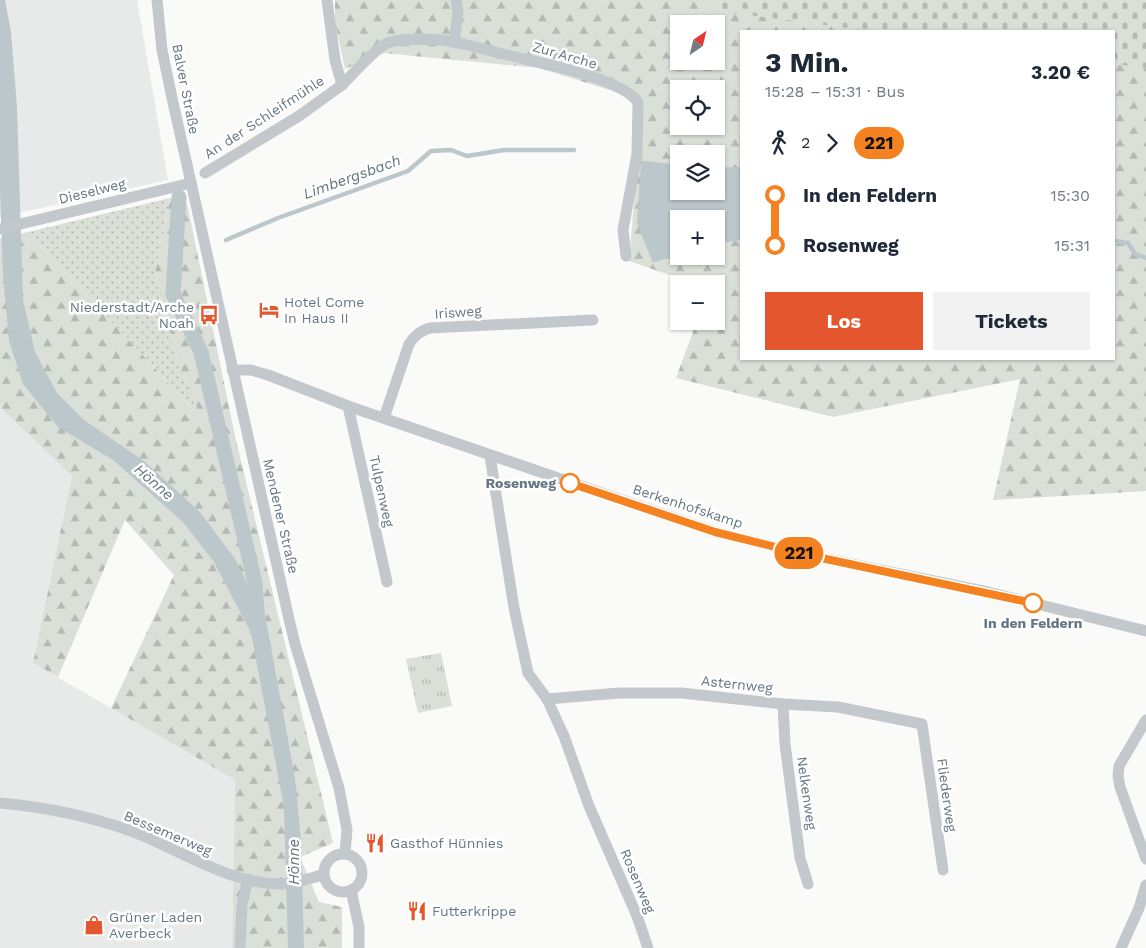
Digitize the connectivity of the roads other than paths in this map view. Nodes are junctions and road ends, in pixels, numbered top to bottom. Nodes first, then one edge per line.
1 (157, 0) edge
2 (327, 0) edge
3 (456, 0) edge
4 (454, 42) junction
5 (342, 85) junction
6 (205, 173) dead end
7 (191, 183) junction
8 (0, 229) edge
9 (626, 256) dead end
10 (593, 320) dead end
11 (232, 370) junction
12 (348, 406) junction
13 (384, 418) junction
14 (490, 456) junction
15 (387, 582) dead end
16 (1146, 631) edge
17 (547, 699) junction
18 (783, 704) junction
19 (1146, 720) edge
20 (922, 724) joint
21 (0, 803) edge
22 (345, 853) junction
23 (1146, 859) edge
24 (943, 870) dead end
25 (319, 876) junction
26 (248, 879) junction
27 (808, 884) dead end
28 (1146, 884) edge
29 (351, 890) junction
30 (240, 948) edge
31 (359, 948) edge
32 (648, 948) edge
33 (1121, 948) edge

1 - 7 street, Balver Straße
2 - 5 street, An der Schleifmühle
3 - 4 street
4 - 5 street, Zur Arche
4 - 9 street, Zur Arche
5 - 6 street, An der Schleifmühle
7 - 8 street, Dieselweg
7 - 11 street, Mendener Straße
10 - 13 street, Irisweg
11 - 12 street, Berkenhofskamp
11 - 22 street, Mendener Straße
12 - 13 street, Berkenhofskamp
12 - 15 street, Tulpenweg
13 - 14 street, Berkenhofskamp
14 - 16 street, Berkenhofskamp
14 - 17 street, Rosenweg
17 - 18 street, Asternweg
17 - 32 street, Rosenweg
18 - 20 street, Asternweg
18 - 27 street, Nelkenweg
19 - 23 street
20 - 24 street, Fliederweg
21 - 26 street, Bessemerweg
22 - 25 street
22 - 29 street
25 - 26 street, Bessemerweg
25 - 29 street
26 - 30 street
28 - 33 street
29 - 31 street

